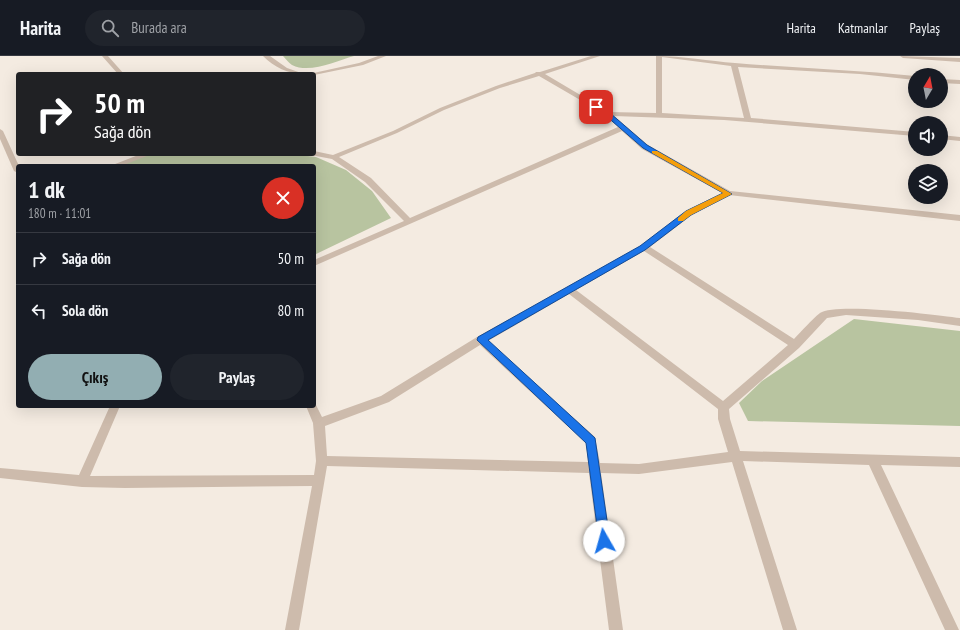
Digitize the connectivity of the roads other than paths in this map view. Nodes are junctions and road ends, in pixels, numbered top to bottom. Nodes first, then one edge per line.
1 (105, 56) edge
2 (266, 56) edge
3 (383, 56) edge
4 (597, 56) edge
5 (659, 56) edge
6 (663, 56) edge
7 (903, 56) edge
8 (958, 60) edge
9 (734, 65) junction
10 (119, 72) edge
11 (295, 72) edge
12 (316, 73) edge
13 (538, 73) junction
14 (908, 77) edge
15 (948, 82) edge
16 (959, 83) edge
17 (608, 114) junction
18 (659, 114) junction
19 (748, 119) junction
20 (623, 128) junction
21 (0, 131) edge
22 (908, 133) edge
23 (948, 138) edge
24 (960, 139) edge
25 (316, 153) edge
26 (142, 156) edge
27 (334, 156) junction
28 (120, 164) edge
29 (16, 167) edge
30 (728, 194) junction
31 (960, 218) edge
32 (410, 222) junction
33 (644, 247) junction
34 (316, 262) edge
35 (569, 290) junction
36 (960, 322) edge
37 (481, 340) junction
38 (795, 345) junction
39 (723, 407) junction
40 (114, 408) edge
41 (312, 408) edge
42 (319, 423) junction
43 (736, 456) junction
44 (322, 460) junction
45 (873, 460) junction
46 (960, 462) edge
47 (595, 467) junction
48 (0, 473) edge
49 (319, 480) junction
50 (82, 481) junction
51 (292, 630) edge
52 (616, 630) edge
53 (790, 630) edge
54 (952, 630) edge

1 - 10 street
2 - 11 street
3 - 12 street
4 - 13 street
5 - 18 street
6 - 9 street
7 - 8 street
9 - 14 street
9 - 19 street
13 - 17 street
13 - 27 street
15 - 16 street
17 - 18 street
17 - 20 street
18 - 19 street
19 - 22 street
20 - 30 street
20 - 32 street
21 - 29 street
23 - 24 street
25 - 27 street
26 - 28 street
27 - 32 street
30 - 31 street
30 - 33 street
32 - 34 street
33 - 35 street
33 - 38 street
35 - 37 street
35 - 39 street
36 - 38 street
37 - 42 street
37 - 47 street
38 - 39 street
39 - 43 street
40 - 50 street
41 - 42 street
42 - 44 street
43 - 45 street
43 - 47 street
43 - 53 street
44 - 47 street
44 - 49 street
45 - 46 street
45 - 54 street
47 - 52 street
48 - 50 street
49 - 50 street
49 - 51 street

